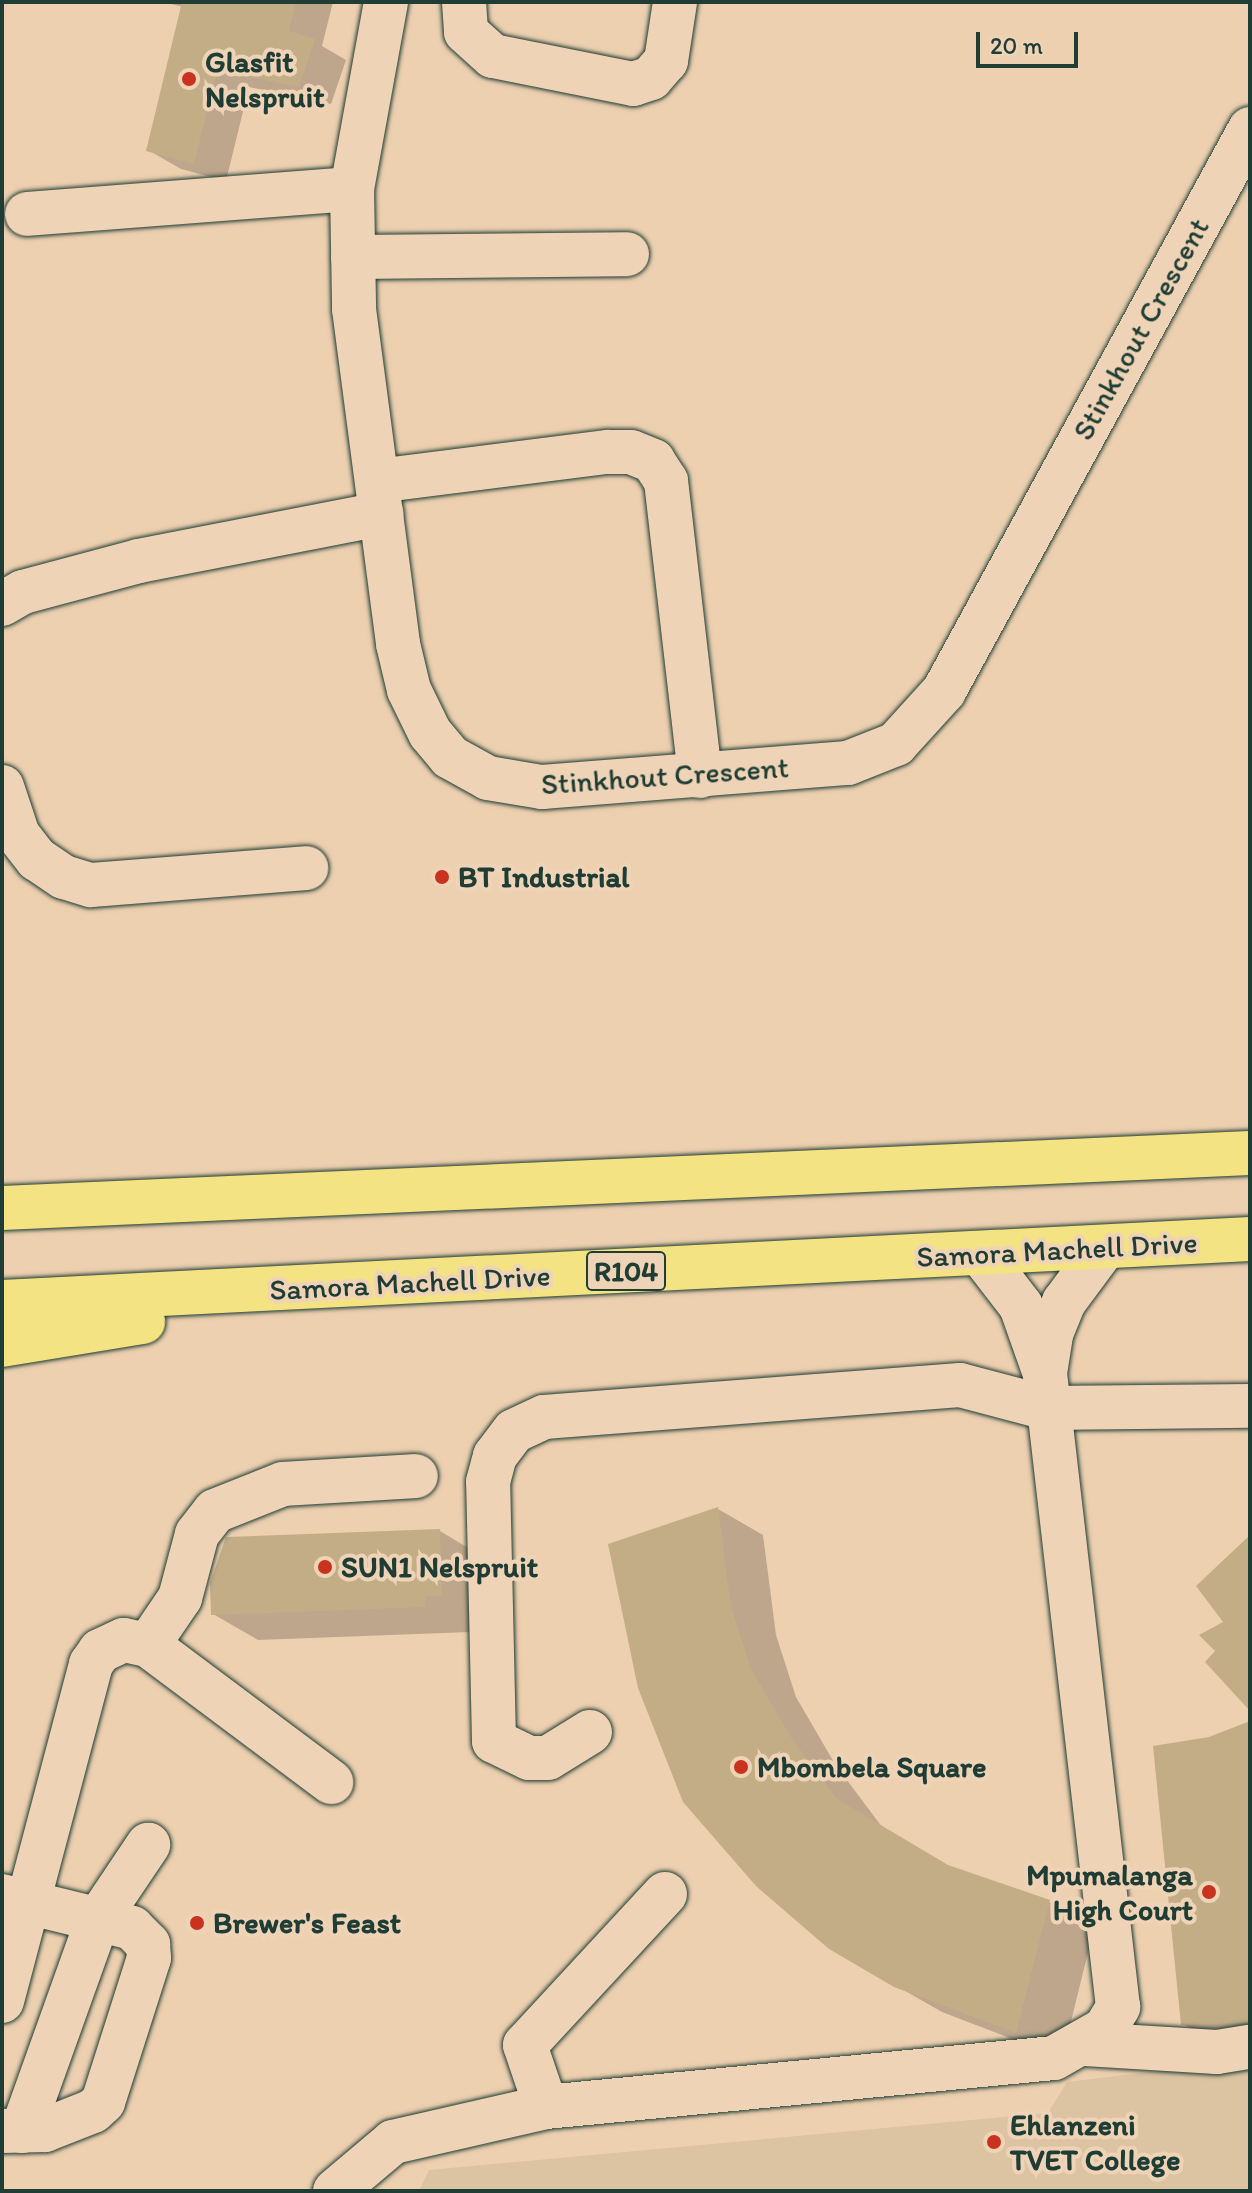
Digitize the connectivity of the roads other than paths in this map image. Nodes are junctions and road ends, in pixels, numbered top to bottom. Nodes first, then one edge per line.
1 (386, 2) edge
2 (464, 2) edge
3 (675, 2) edge
4 (1250, 129) edge
5 (352, 189) junction
6 (27, 214) dead end
7 (627, 254) dead end
8 (353, 257) junction
9 (379, 498) junction
10 (2, 604) edge
11 (700, 776) junction
12 (2, 787) edge
13 (306, 868) dead end
14 (1250, 1153) edge
15 (2, 1208) edge
16 (1250, 1239) edge
17 (1104, 1248) junction
18 (981, 1254) junction
19 (438, 1280) junction
20 (2, 1302) edge
21 (2, 1345) edge
22 (1046, 1391) junction
23 (1250, 1406) edge
24 (416, 1476) dead end
25 (148, 1645) junction
26 (590, 1732) dead end
27 (331, 1782) dead end
28 (148, 1845) dead end
29 (665, 1894) dead end
30 (15, 1899) edge
31 (97, 1921) junction
32 (2, 2001) edge
33 (1085, 2044) junction
34 (1250, 2047) edge
35 (546, 2107) junction
36 (12, 2131) edge
37 (393, 2142) junction
38 (335, 2191) edge
39 (362, 2191) edge

1 - 5 street, Stinkhout Crescent
2 - 3 street
4 - 11 street, Stinkhout Crescent
5 - 6 street
5 - 8 street, Stinkhout Crescent
7 - 8 street
8 - 9 street, Stinkhout Crescent
9 - 10 street
9 - 11 street, Stinkhout Crescent
9 - 11 street
12 - 13 street
14 - 15 main road
16 - 17 main road, Samora Machell Drive / R104
17 - 18 main road, Samora Machell Drive / R104
17 - 22 street
18 - 19 main road, Samora Machell Drive / R104
18 - 22 street
19 - 20 main road, Samora Machell Drive / R104
19 - 21 main road
22 - 23 street
22 - 26 street
22 - 33 street
24 - 25 street
25 - 27 street
25 - 30 street
28 - 31 street
29 - 35 street
30 - 31 street
30 - 32 street
31 - 36 street
31 - 36 street
33 - 34 street
33 - 35 street
35 - 37 street
37 - 38 street
37 - 39 street

